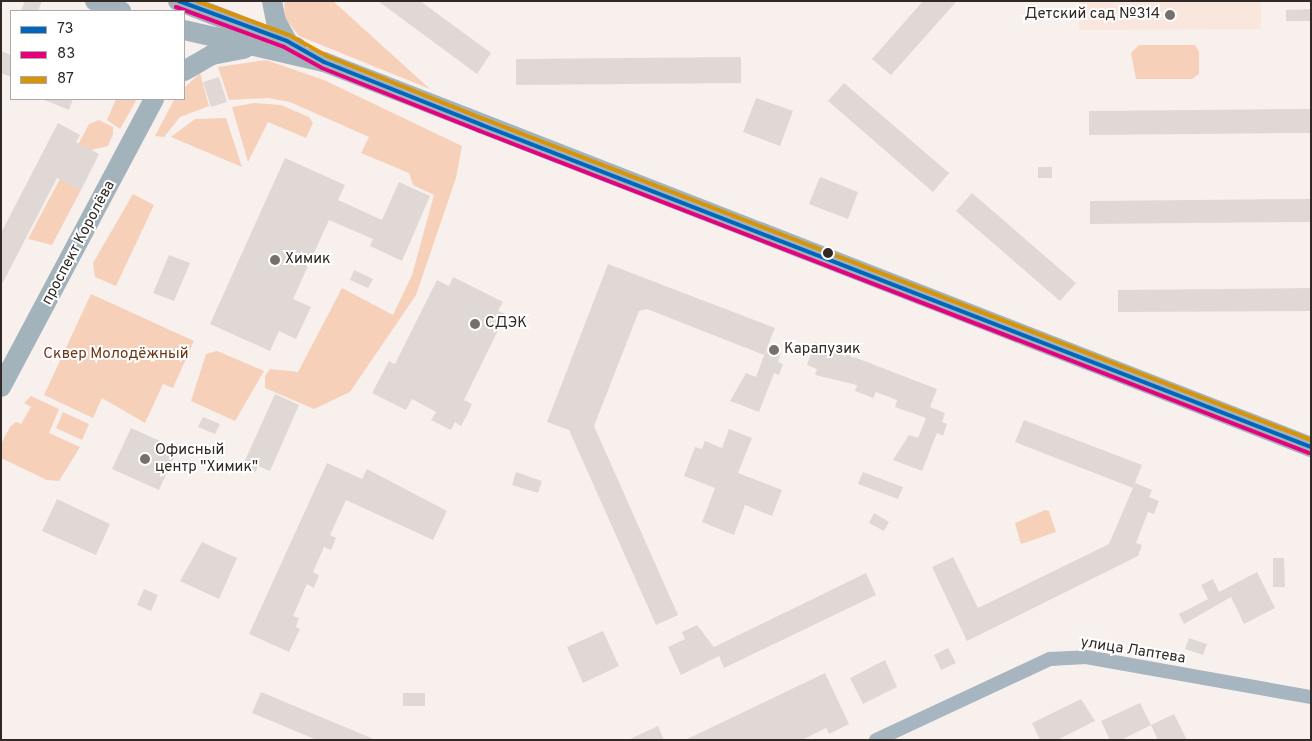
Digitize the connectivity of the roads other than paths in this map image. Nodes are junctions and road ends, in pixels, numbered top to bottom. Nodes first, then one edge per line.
1 (95, 1) edge
2 (178, 1) edge
3 (272, 1) edge
4 (205, 6) edge
5 (119, 10) edge
6 (186, 35) edge
7 (287, 41) junction
8 (261, 48) junction
9 (324, 62) junction
10 (185, 70) edge
11 (153, 100) edge
12 (1, 387) edge
13 (1311, 447) edge
14 (1311, 697) edge
15 (876, 740) edge

1 - 5 main road
2 - 4 main road
3 - 7 main road
4 - 6 main road
4 - 7 main road
6 - 8 main road
7 - 9 main road
8 - 9 main road
8 - 10 main road
9 - 13 main road
11 - 12 main road, проспект Королёва
14 - 15 street, улица Лаптева

